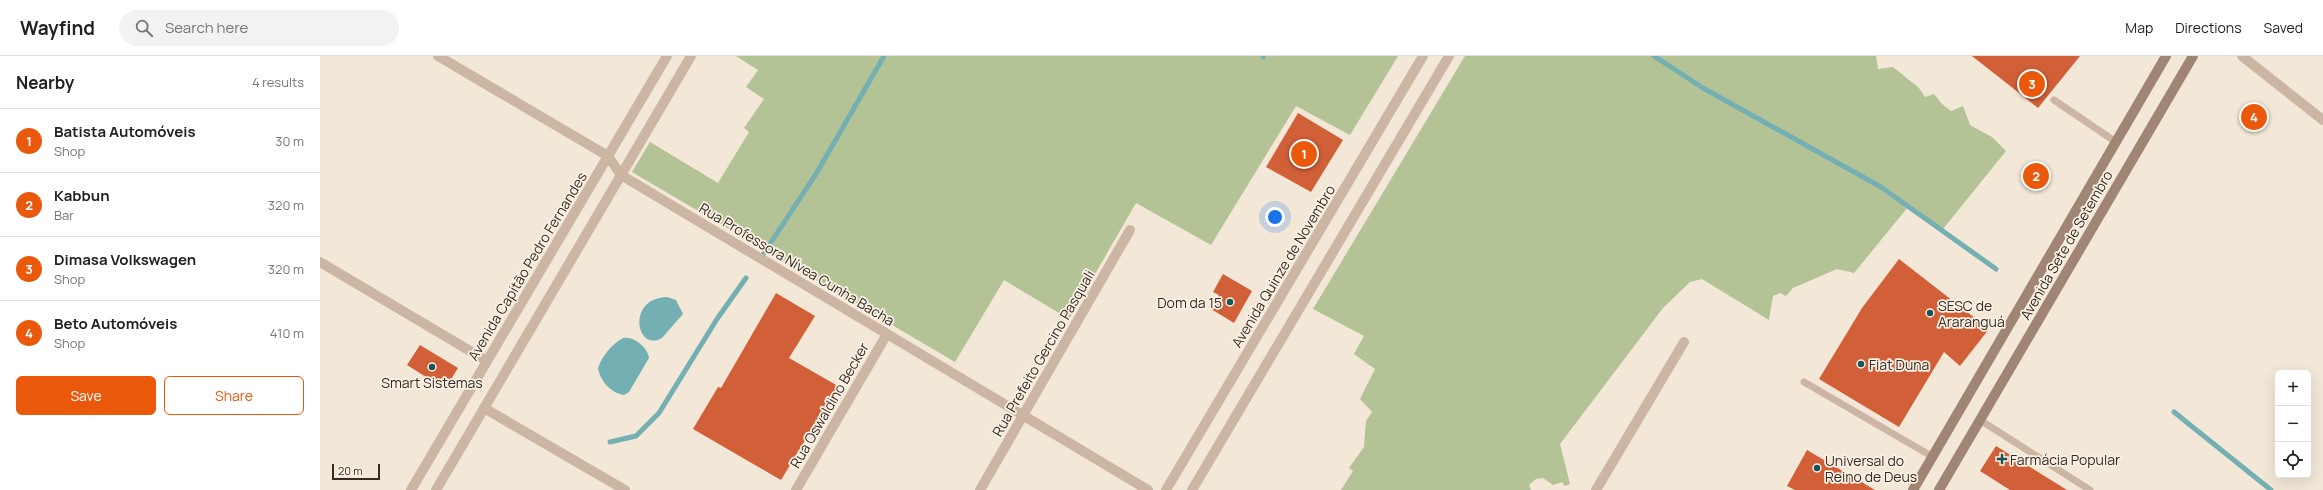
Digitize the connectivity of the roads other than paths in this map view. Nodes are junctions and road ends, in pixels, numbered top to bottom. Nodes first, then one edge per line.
1 (438, 56) edge
2 (667, 56) edge
3 (691, 56) edge
4 (1423, 56) edge
5 (1449, 56) edge
6 (2166, 56) edge
7 (2193, 56) edge
8 (2242, 56) edge
9 (2054, 100) dead end
10 (2323, 120) edge
11 (2116, 142) junction
12 (608, 156) junction
13 (621, 175) junction
14 (1130, 230) dead end
15 (320, 262) edge
16 (887, 334) junction
17 (1684, 342) dead end
18 (487, 361) junction
19 (1804, 382) dead end
20 (484, 408) junction
21 (1023, 415) junction
22 (1980, 420) junction
23 (1933, 457) junction
24 (411, 490) edge
25 (436, 490) edge
26 (625, 490) edge
27 (796, 490) edge
28 (980, 490) edge
29 (1148, 490) edge
30 (1166, 490) edge
31 (1192, 490) edge
32 (1596, 490) edge
33 (1913, 490) edge
34 (1939, 490) edge
35 (2090, 490) edge

1 - 12 street, Rua Professora Nívea Cunha Bacha
2 - 12 street, Avenida Capitão Pedro Fernandes
3 - 13 street
4 - 30 street, Avenida Quinze de Novembro
5 - 31 street
6 - 11 main road, Avenida Sete de Setembro
7 - 22 main road, Avenida Sete de Setembro
8 - 10 street
9 - 11 lane
11 - 23 main road, Avenida Sete de Setembro
12 - 13 street, Rua Professora Nívea Cunha Bacha
12 - 18 street, Avenida Capitão Pedro Fernandes
13 - 16 street, Rua Professora Nívea Cunha Bacha
13 - 20 street
14 - 21 street, Rua Prefeito Gercino Pasquali
15 - 18 street
16 - 21 street, Rua Professora Nívea Cunha Bacha
16 - 27 street, Rua Oswaldino Becker
17 - 32 street
18 - 24 street, Avenida Capitão Pedro Fernandes
19 - 23 lane
20 - 25 street
20 - 26 street
21 - 28 street, Rua Prefeito Gercino Pasquali
21 - 29 street, Rua Professora Nívea Cunha Bacha
22 - 34 main road, Avenida Sete de Setembro
22 - 35 lane
23 - 33 main road, Avenida Sete de Setembro

